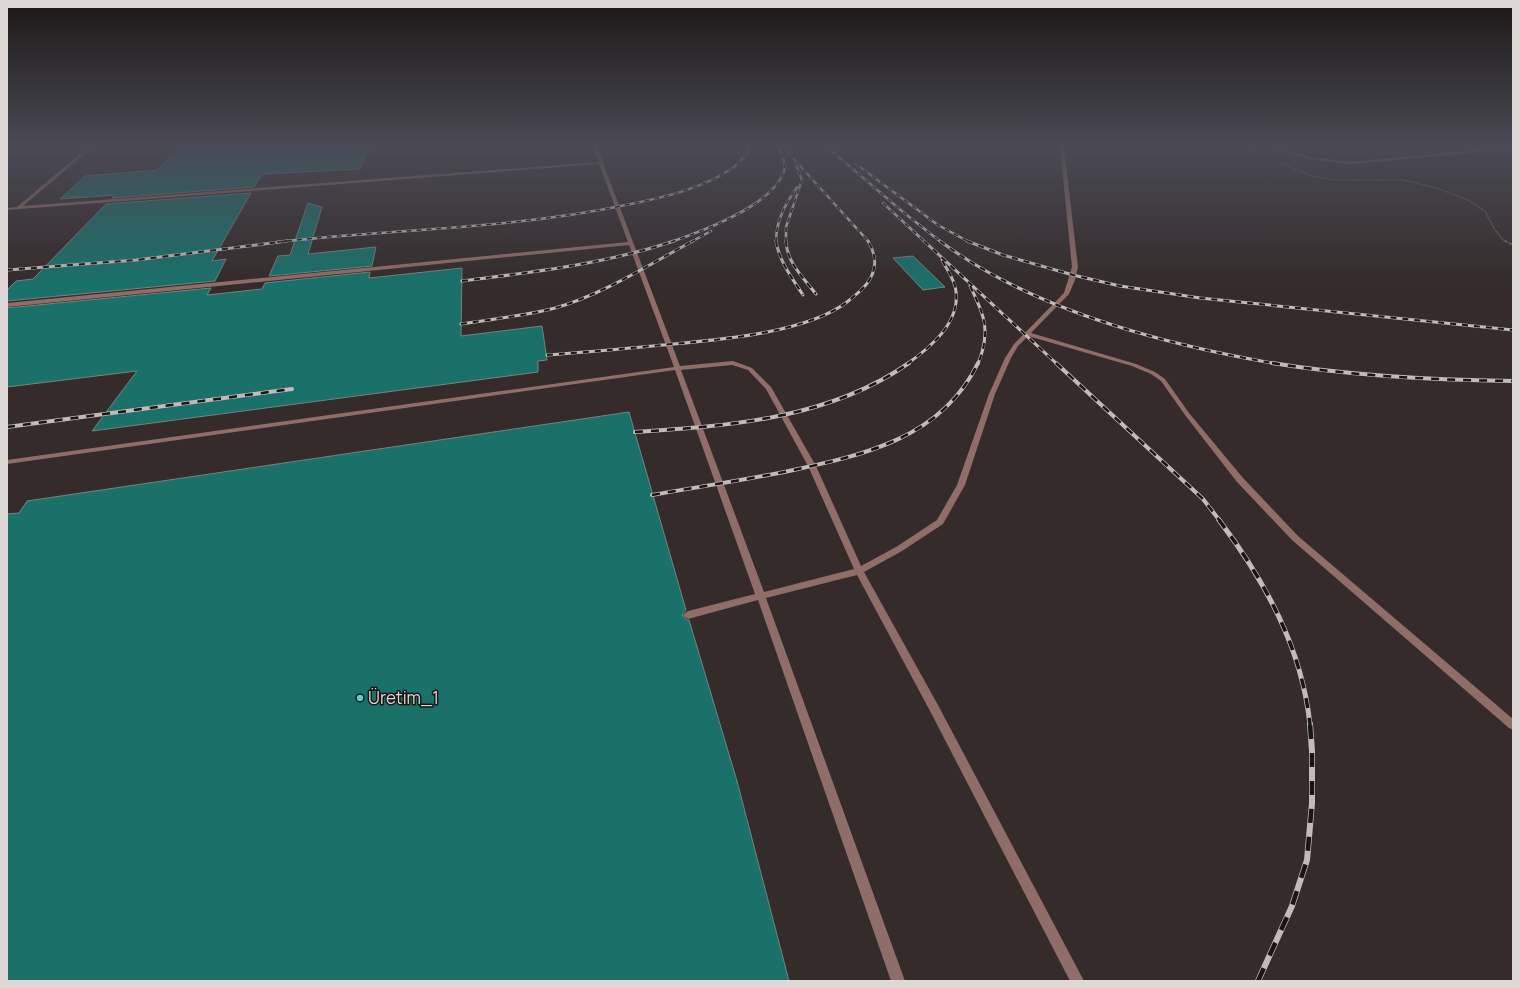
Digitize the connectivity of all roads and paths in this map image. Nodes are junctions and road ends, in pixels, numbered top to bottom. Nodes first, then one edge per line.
1 (36, 193) edge
2 (211, 193) edge
3 (612, 193) edge
4 (1067, 193) edge
5 (1450, 193) edge
6 (18, 208) junction
7 (7, 209) edge
8 (631, 243) junction
9 (1513, 246) edge
10 (7, 305) edge
11 (1028, 334) junction
12 (678, 368) junction
13 (7, 462) edge
14 (859, 571) junction
15 (760, 596) junction
16 (688, 615) dead end
17 (1513, 725) edge
18 (898, 981) edge
19 (1077, 981) edge

1 - 6 lane
2 - 6 lane
3 - 8 lane
4 - 11 lane
5 - 9 path
6 - 7 lane
8 - 10 lane
8 - 12 lane
11 - 14 lane
11 - 17 lane
12 - 13 lane
12 - 14 lane
12 - 15 lane
14 - 15 lane
14 - 19 lane
15 - 16 lane
15 - 18 lane

